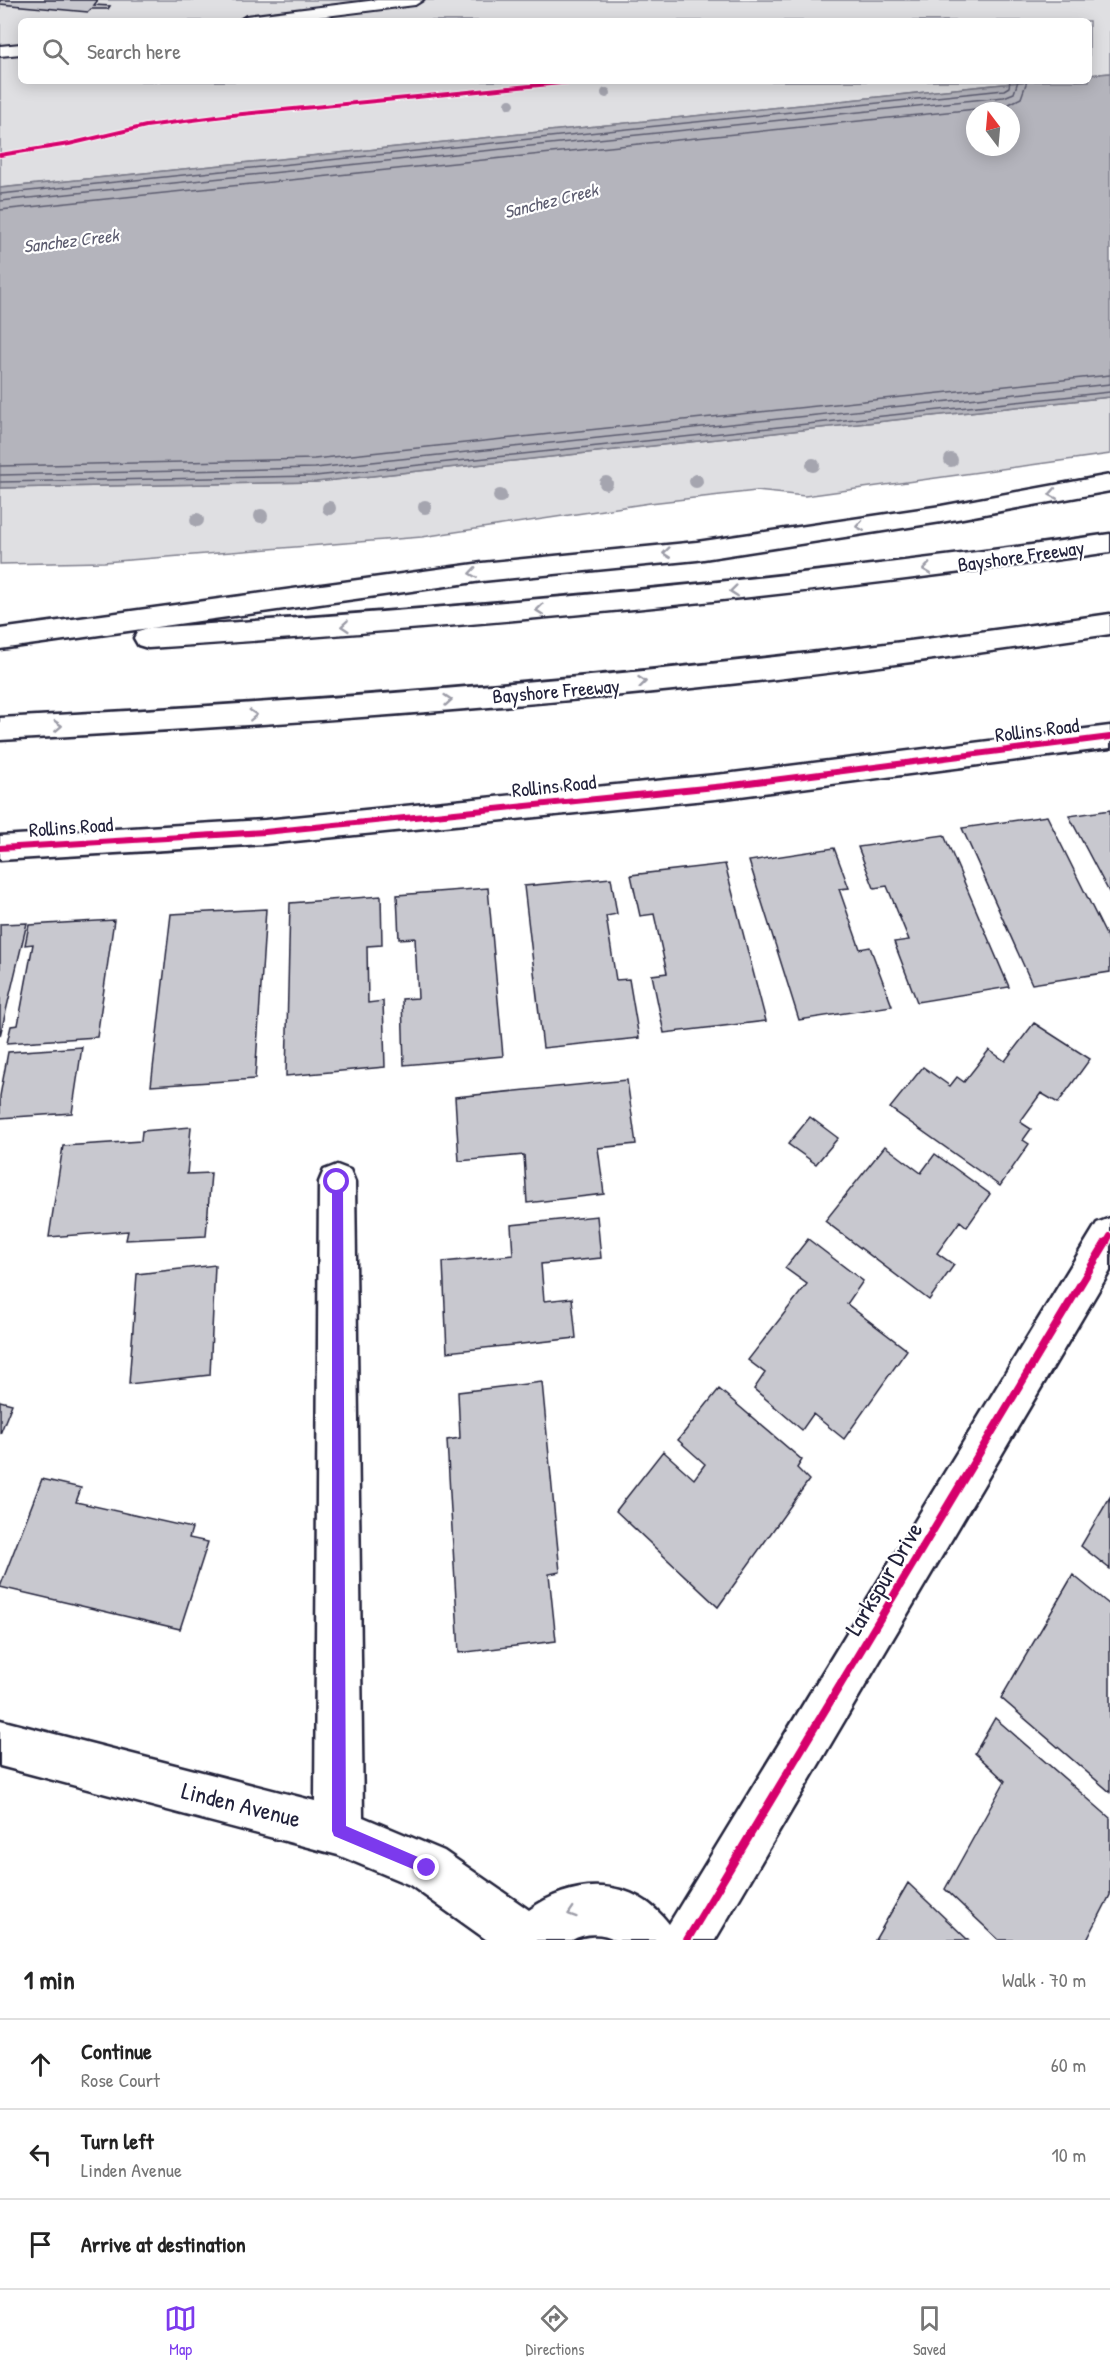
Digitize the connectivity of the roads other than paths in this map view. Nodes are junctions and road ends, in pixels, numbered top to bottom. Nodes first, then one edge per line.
1 (272, 0) edge
2 (415, 0) edge
3 (268, 18) joint
4 (18, 49) edge
5 (0, 51) edge
6 (1110, 483) edge
7 (1110, 543) edge
8 (1110, 624) edge
9 (0, 639) edge
10 (0, 645) edge
11 (0, 729) edge
12 (1110, 737) edge
13 (0, 848) edge
14 (337, 1182) dead end
15 (1110, 1236) edge
16 (0, 1743) edge
17 (339, 1831) junction
18 (529, 1940) edge
19 (535, 1940) edge
20 (651, 1940) edge
21 (687, 1940) edge

1 - 3 lane
2 - 3 lane
4 - 5 lane
6 -> 9 main road
7 -> 10 main road, Bayshore Freeway
11 -> 8 main road, Bayshore Freeway
12 - 13 main road, Rollins Road
14 - 17 main road
15 - 21 main road, Larkspur Drive
16 - 17 main road, Linden Avenue
17 - 18 main road, Linden Avenue
20 -> 19 main road

